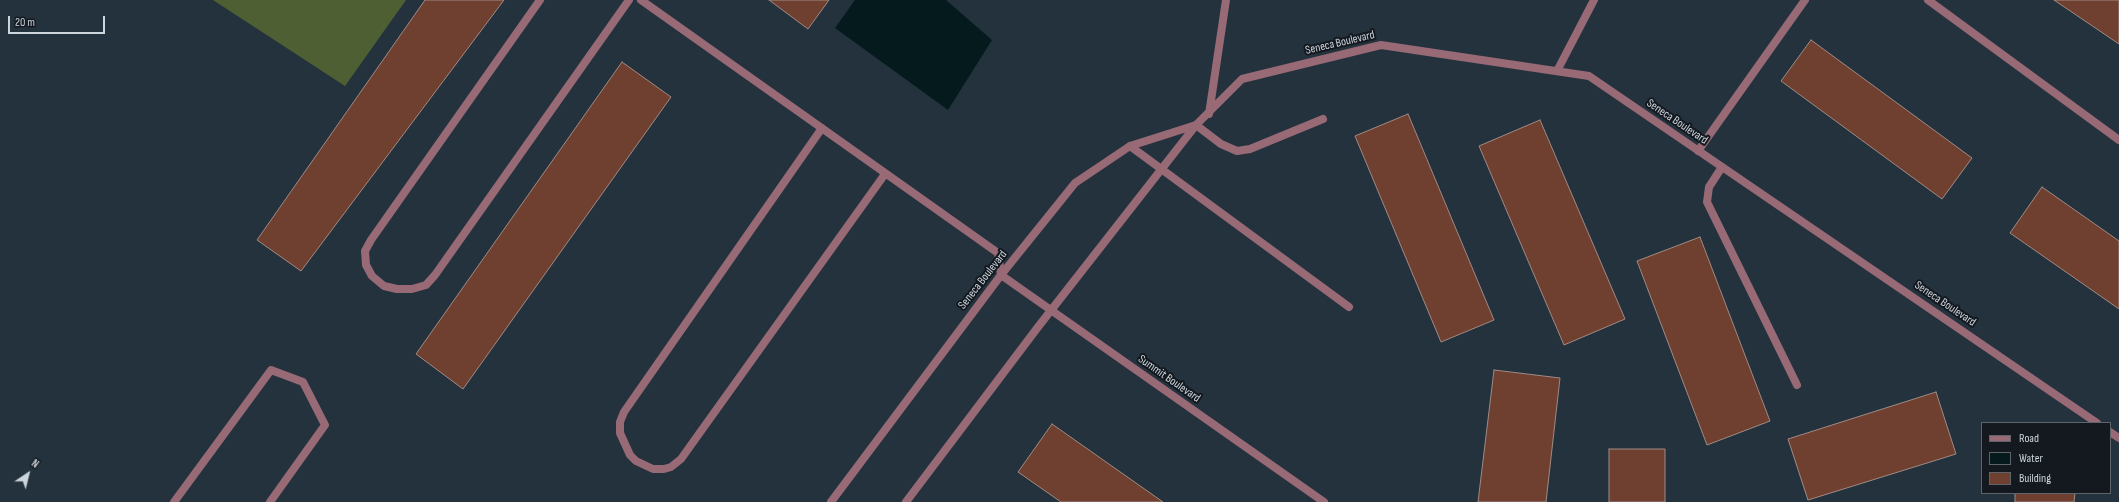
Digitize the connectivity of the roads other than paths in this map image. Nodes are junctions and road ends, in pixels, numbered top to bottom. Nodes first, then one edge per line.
1 (540, 0) edge
2 (629, 0) edge
3 (641, 0) edge
4 (1226, 0) edge
5 (1594, 0) edge
6 (1805, 0) edge
7 (1928, 0) edge
8 (1558, 72) junction
9 (1209, 114) junction
10 (1323, 120) dead end
11 (1196, 126) junction
12 (822, 128) junction
13 (2119, 140) edge
14 (1130, 146) junction
15 (1698, 151) junction
16 (1722, 167) junction
17 (1162, 169) junction
18 (885, 174) junction
19 (1001, 275) junction
20 (1349, 307) dead end
21 (1051, 310) junction
22 (1797, 385) dead end
23 (2096, 422) edge
24 (174, 502) edge
25 (270, 502) edge
26 (830, 502) edge
27 (906, 502) edge
28 (1324, 502) edge

1 - 2 street
3 - 12 street
4 - 9 street
5 - 8 street
6 - 15 street
7 - 13 street
8 - 9 street, Seneca Boulevard
8 - 15 street, Seneca Boulevard
9 - 11 street, Seneca Boulevard
10 - 11 street
11 - 14 street, Seneca Boulevard
11 - 17 street, Seneca Boulevard
12 - 18 street
12 - 18 street
14 - 17 street
14 - 19 street, Seneca Boulevard
15 - 16 street, Seneca Boulevard
16 - 22 street
16 - 23 street, Seneca Boulevard
17 - 20 street
17 - 21 street, Seneca Boulevard
18 - 19 street
19 - 21 street, Summit Boulevard
19 - 26 street, Seneca Boulevard
21 - 27 street, Seneca Boulevard
21 - 28 street, Summit Boulevard
24 - 25 street

